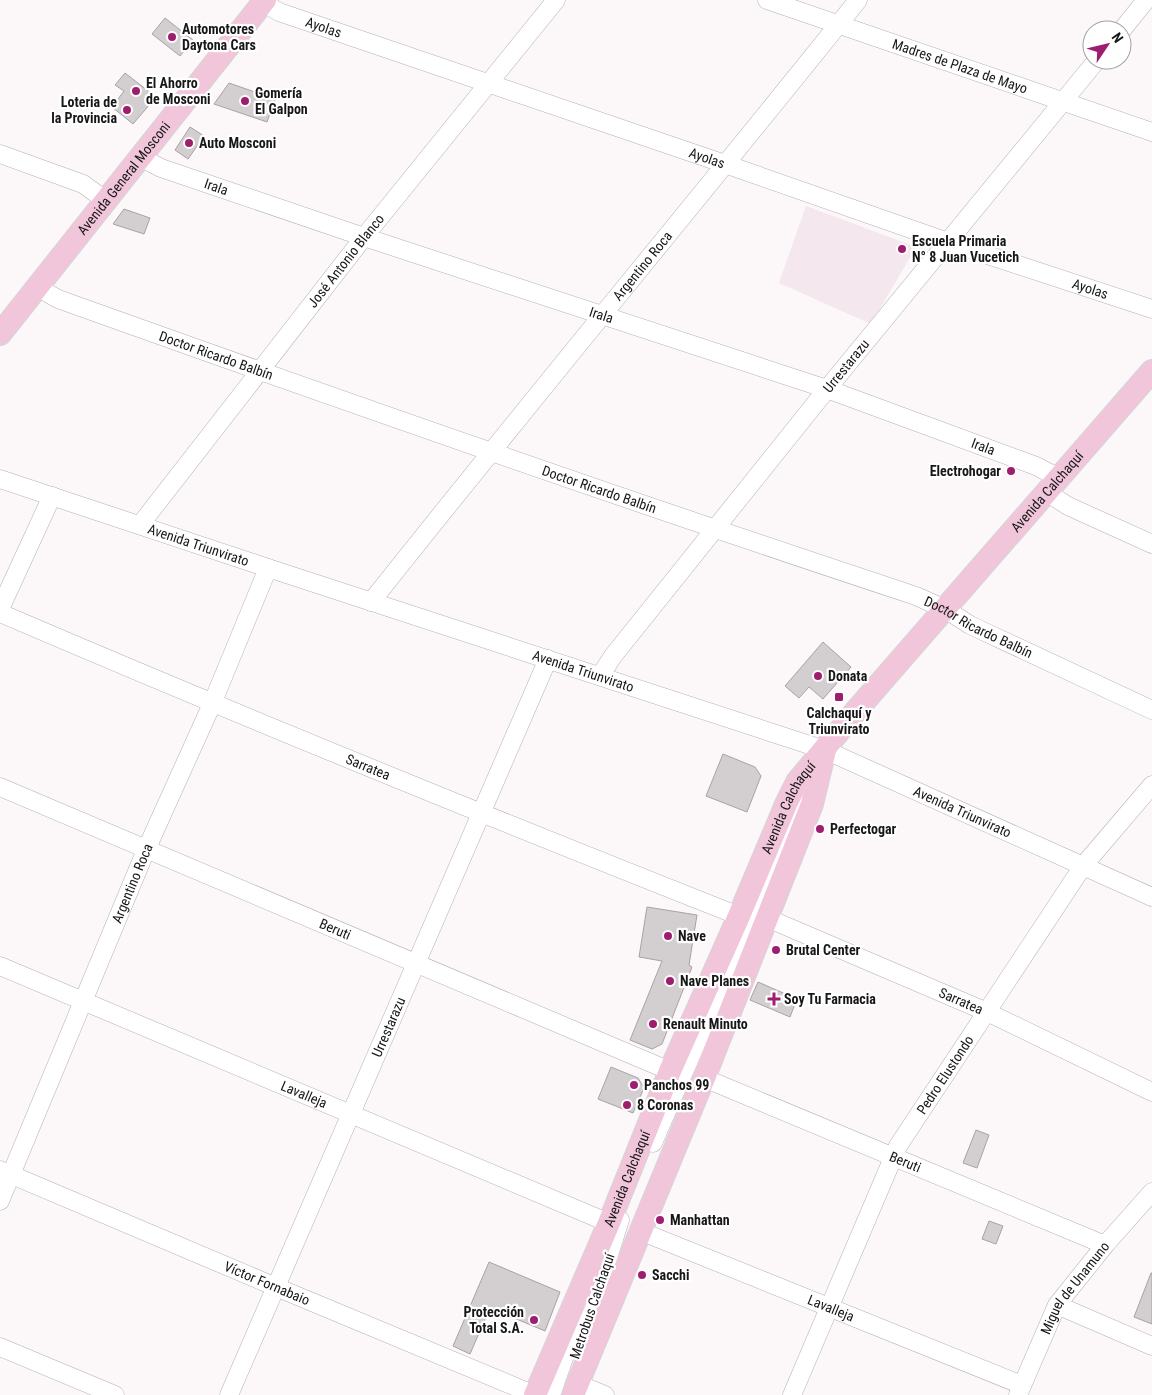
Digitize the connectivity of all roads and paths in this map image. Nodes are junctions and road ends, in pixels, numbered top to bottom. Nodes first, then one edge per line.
1 (556, 0) edge
2 (767, 0) edge
3 (858, 0) edge
4 (1146, 0) edge
5 (264, 1) edge
6 (1130, 20) edge
7 (839, 24) junction
8 (1089, 70) edge
9 (489, 84) junction
10 (1064, 101) junction
11 (1152, 132) edge
12 (0, 154) edge
13 (140, 157) junction
14 (725, 164) junction
15 (106, 200) junction
16 (364, 237) junction
17 (948, 242) junction
18 (37, 287) junction
19 (1152, 310) edge
20 (604, 315) junction
21 (0, 334) edge
22 (260, 371) junction
23 (1152, 371) edge
24 (827, 389) junction
25 (490, 452) junction
26 (0, 479) edge
27 (1053, 485) junction
28 (52, 496) junction
29 (140, 525) junction
30 (716, 530) junction
31 (1152, 544) edge
32 (268, 568) junction
33 (370, 602) junction
34 (0, 609) edge
35 (945, 610) junction
36 (0, 613) edge
37 (548, 659) junction
38 (600, 676) junction
39 (212, 704) junction
40 (1152, 710) edge
41 (825, 750) junction
42 (1152, 785) edge
43 (0, 787) edge
44 (480, 814) junction
45 (146, 850) junction
46 (1083, 866) junction
47 (1152, 897) edge
48 (739, 916) junction
49 (767, 918) junction
50 (415, 964) junction
51 (0, 966) edge
52 (84, 1001) junction
53 (987, 1012) junction
54 (670, 1071) junction
55 (704, 1078) junction
56 (1152, 1092) edge
57 (350, 1115) junction
58 (892, 1156) junction
59 (5, 1172) edge
60 (1152, 1192) edge
61 (0, 1201) edge
62 (609, 1223) junction
63 (640, 1231) junction
64 (1105, 1245) junction
65 (276, 1288) junction
66 (1057, 1305) junction
67 (828, 1307) junction
68 (1152, 1346) edge
69 (0, 1347) edge
70 (1020, 1390) edge
71 (571, 1391) edge
72 (114, 1395) edge
73 (230, 1395) edge
74 (535, 1395) edge
75 (551, 1395) edge
76 (605, 1395) edge
77 (792, 1395) edge

1 - 9 street, José Antonio Blanco
2 - 7 street, Madres de Plaza de Mayo
3 - 7 street, Argentino Roca
4 - 6 street
5 - 9 street, Ayolas
5 - 13 main road, Avenida General Mosconi
7 - 10 street, Madres de Plaza de Mayo
7 - 14 street, Argentino Roca
8 - 10 street, Urrestarazu
9 - 14 street, Ayolas
9 - 16 street, José Antonio Blanco
10 - 11 street, Madres de Plaza de Mayo
10 - 17 street, Urrestarazu
12 - 15 street
13 - 15 main road, Avenida General Mosconi
13 - 16 street, Irala
14 - 17 street, Ayolas
14 - 20 street, Argentino Roca
15 - 18 main road, Avenida General Mosconi
16 - 20 street, Irala
16 - 22 street, José Antonio Blanco
17 - 19 street, Ayolas
17 - 24 street, Urrestarazu
18 - 21 main road, Avenida General Mosconi
18 - 22 street, Doctor Ricardo Balbín
20 - 24 street, Irala
20 - 25 street, Argentino Roca
22 - 25 street, Doctor Ricardo Balbín
22 - 29 street, José Antonio Blanco
23 - 27 main road, Avenida Calchaquí
24 - 27 street, Irala
24 - 30 street, Urrestarazu
25 - 30 street, Doctor Ricardo Balbín
25 - 33 street, Argentino Roca
26 - 28 street, Avenida Triunvirato
27 - 31 street, Irala
27 - 35 main road, Avenida Calchaquí
28 - 29 street, Avenida Triunvirato
28 - 34 street
29 - 32 street, Avenida Triunvirato
30 - 35 street, Doctor Ricardo Balbín
30 - 38 street, Urrestarazu
32 - 33 street, Avenida Triunvirato
32 - 39 street, Argentino Roca
33 - 37 street, Avenida Triunvirato
35 - 40 street, Doctor Ricardo Balbín
35 - 41 main road, Avenida Calchaquí
36 - 39 street, Sarratea
37 - 38 street, Avenida Triunvirato
37 - 44 street, Urrestarazu
38 - 41 street, Avenida Triunvirato
39 - 44 street, Sarratea
39 - 45 street, Argentino Roca
41 - 46 street, Avenida Triunvirato
41 - 48 main road, Avenida Calchaquí
41 - 49 main road, Avenida Calchaquí
41 - 71 street, Metrobus Calchaquí
42 - 46 street, Pedro Elustondo
43 - 45 street, Beruti
44 - 48 street, Sarratea
44 - 50 street, Urrestarazu
45 - 50 street, Beruti
45 - 52 street, Argentino Roca
46 - 47 street, Avenida Triunvirato
46 - 53 street, Pedro Elustondo
48 - 54 main road, Avenida Calchaquí
49 - 53 street, Sarratea
49 - 55 main road, Avenida Calchaquí
50 - 54 street, Beruti
50 - 57 street, Urrestarazu
51 - 52 street, Lavalleja
52 - 57 street, Lavalleja
52 - 59 street, Argentino Roca
53 - 56 street, Sarratea
53 - 58 street, Pedro Elustondo
54 - 62 main road, Avenida Calchaquí
55 - 58 street, Beruti
55 - 63 main road, Avenida Calchaquí
57 - 62 street, Lavalleja
57 - 65 street, Urrestarazu
58 - 64 street, Beruti
58 - 67 street, Pedro Elustondo
59 - 61 street, Argentino Roca
59 - 65 street, Víctor Fornabaio
60 - 64 street, Miguel de Unamuno
62 - 74 main road, Avenida Calchaquí
62 - 75 street, Metrobus Calchaquí
63 - 67 street, Lavalleja
63 - 71 main road, Avenida Calchaquí
64 - 66 street, Miguel de Unamuno
65 - 73 street, Urrestarazu
65 - 74 street, Víctor Fornabaio
66 - 68 street
66 - 70 street, Miguel de Unamuno
67 - 70 street, Lavalleja
67 - 77 street, Pedro Elustondo
69 - 72 street
71 - 76 street

